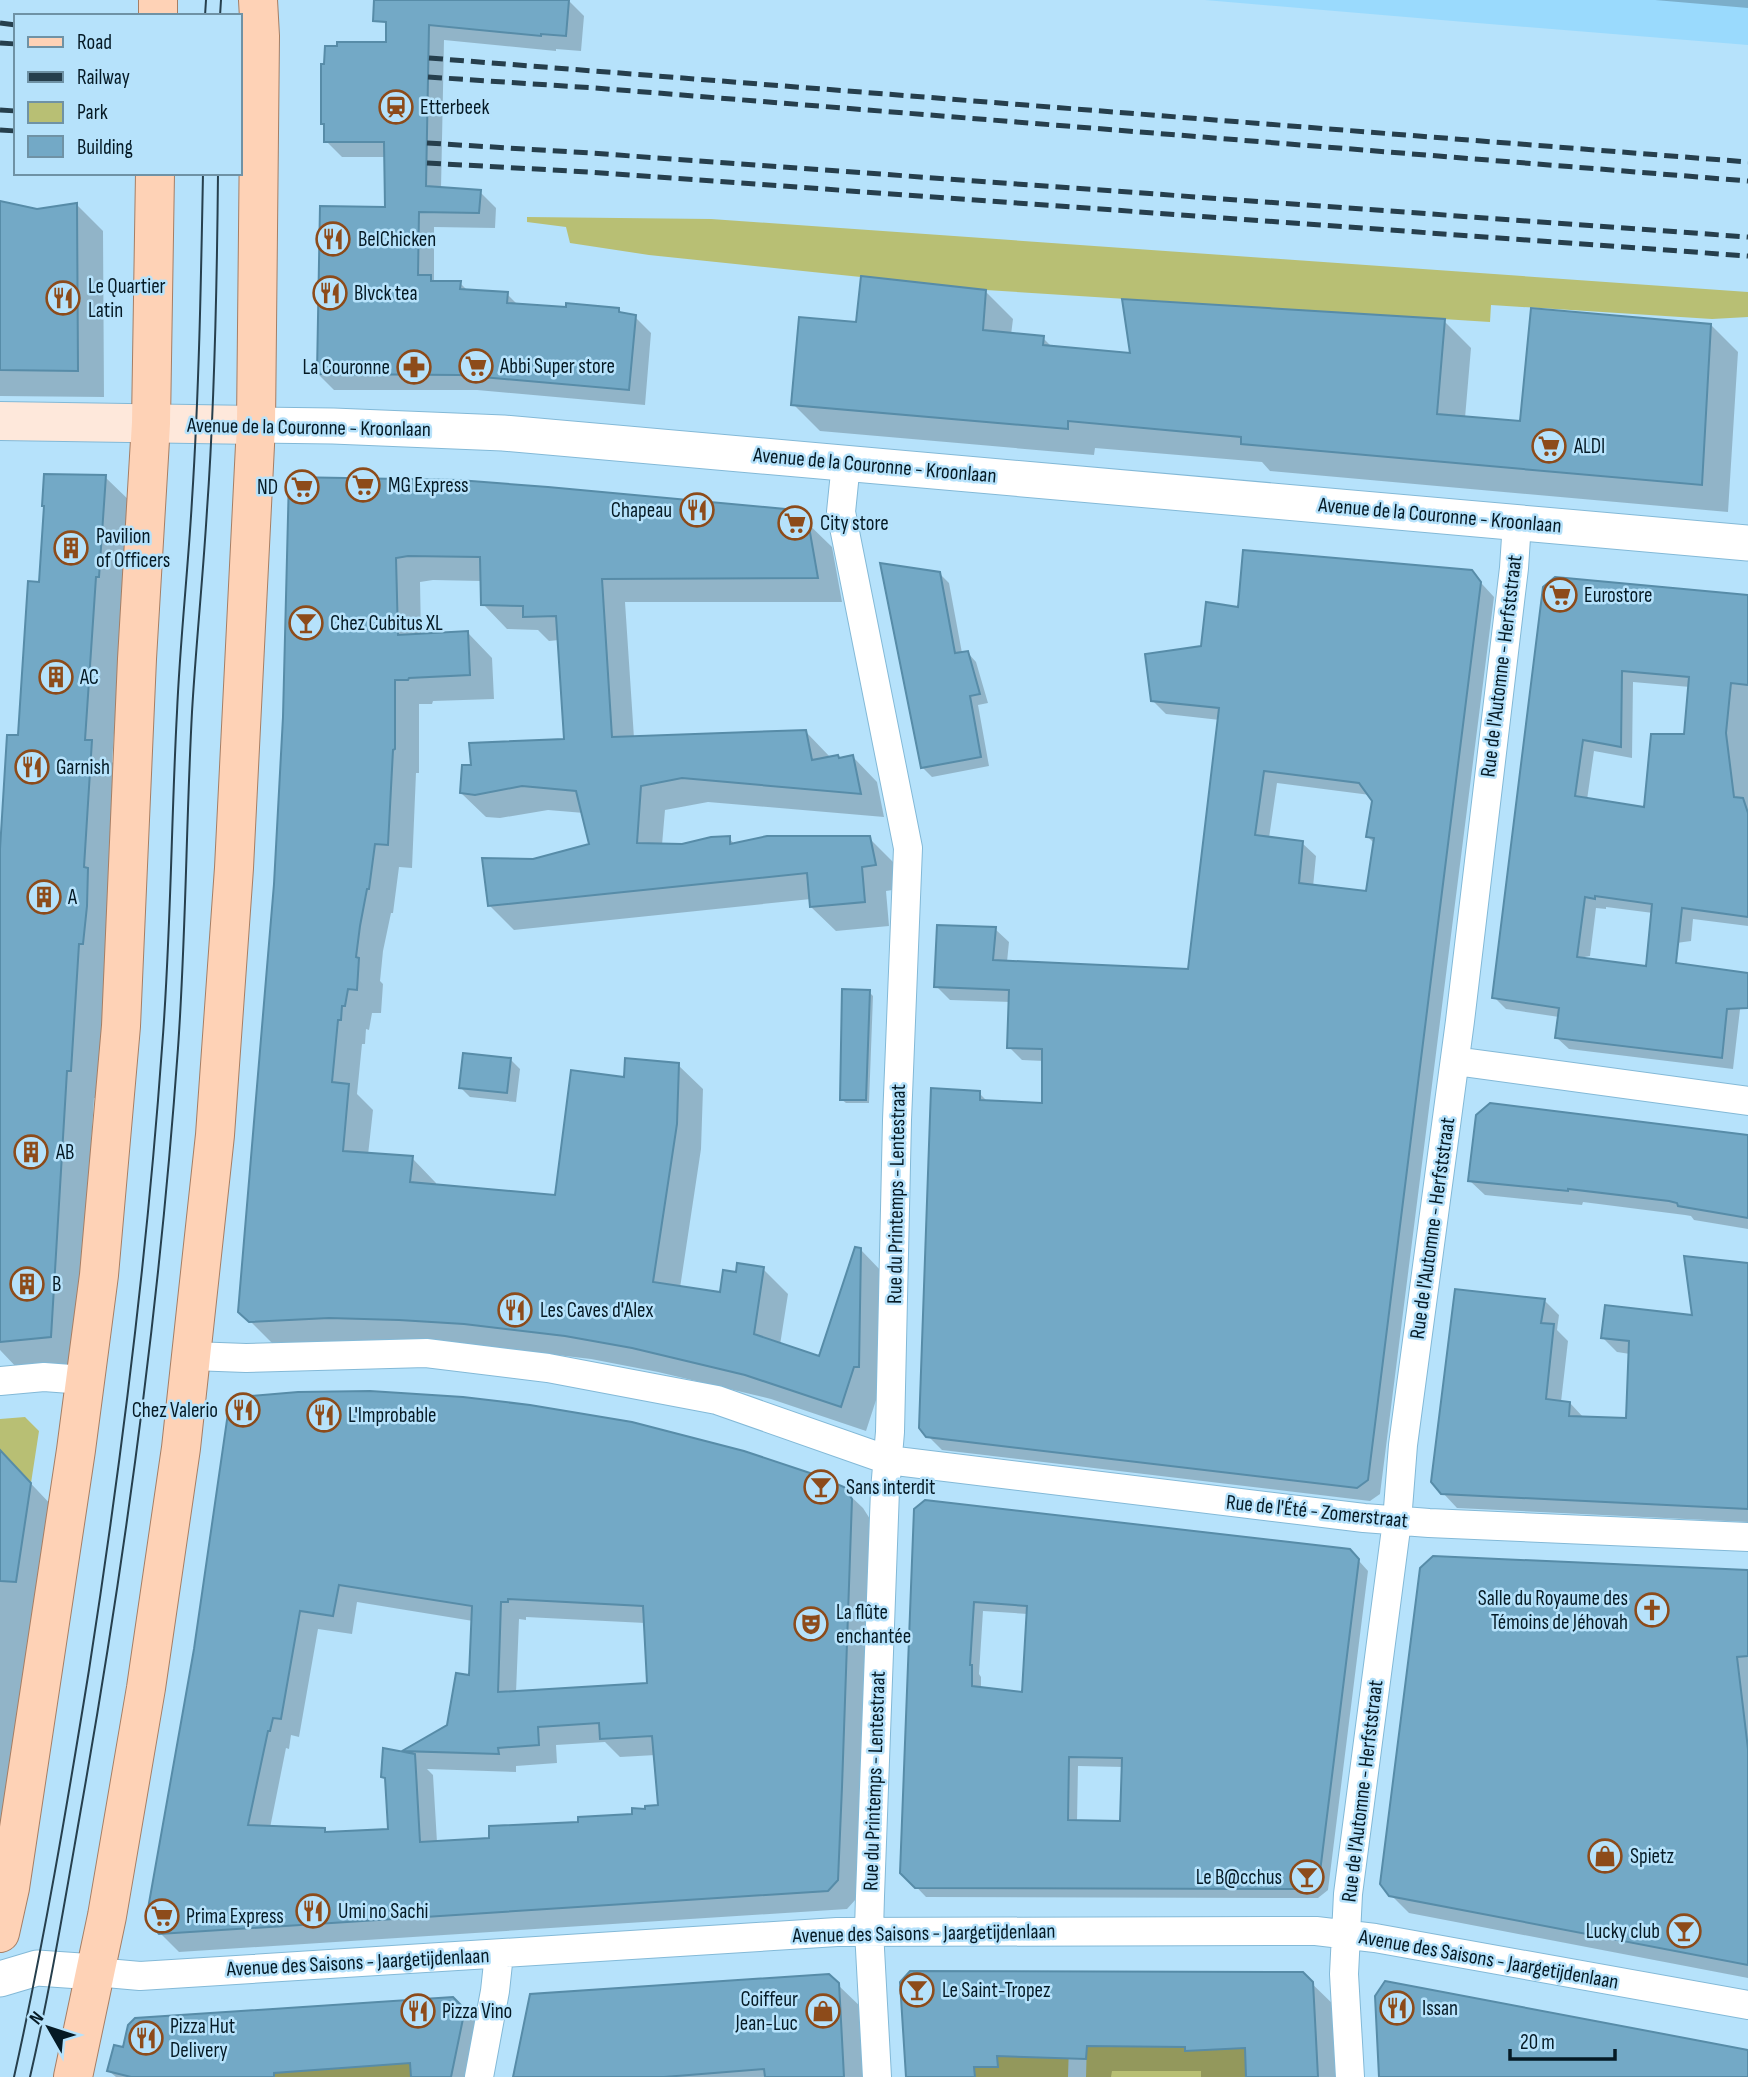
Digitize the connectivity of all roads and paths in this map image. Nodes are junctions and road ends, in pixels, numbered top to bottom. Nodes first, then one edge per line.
1 (258, 0) edge
2 (155, 175) edge
3 (0, 421) edge
4 (151, 423) junction
5 (256, 425) junction
6 (846, 463) junction
7 (1517, 522) junction
8 (1748, 543) edge
9 (1455, 1062) junction
10 (1748, 1101) edge
11 (192, 1356) junction
12 (84, 1380) junction
13 (0, 1381) edge
14 (888, 1460) junction
15 (1396, 1521) junction
16 (1748, 1538) edge
17 (869, 1931) junction
18 (0, 1933) edge
19 (1346, 1935) junction
20 (499, 1954) junction
21 (95, 1972) junction
22 (0, 1979) edge
23 (1748, 2006) edge
24 (73, 2077) edge
25 (479, 2077) edge
26 (877, 2077) edge
27 (1350, 2077) edge

1 - 5 main road
2 - 4 main road
3 - 4 main road, Avenue de la Couronne - Kroonlaan
4 - 5 main road, Avenue de la Couronne - Kroonlaan
4 - 12 main road
5 - 6 street, Avenue de la Couronne - Kroonlaan
5 - 11 main road
6 - 7 street, Avenue de la Couronne - Kroonlaan
6 - 14 street, Rue du Printemps - Lentestraat
7 - 8 street, Avenue de la Couronne - Kroonlaan
7 - 9 street, Rue de l'Automne - Herfststraat
9 - 10 street
9 - 15 street, Rue de l'Automne - Herfststraat
11 - 14 street, Rue de l'Été - Zomerstraat
11 - 21 main road
12 - 13 street
12 - 18 main road
14 - 15 street, Rue de l'Été - Zomerstraat
14 - 17 street, Rue du Printemps - Lentestraat
15 - 16 street, Rue de l'Été - Zomerstraat
15 - 19 street, Rue de l'Automne - Herfststraat
17 - 19 street, Avenue des Saisons - Jaargetijdenlaan
17 - 20 street, Avenue des Saisons - Jaargetijdenlaan
17 - 26 street, Rue du Printemps - Lentestraat
19 - 23 street, Avenue des Saisons - Jaargetijdenlaan
19 - 27 street, Rue de l'Automne - Herfststraat
20 - 21 street, Avenue des Saisons - Jaargetijdenlaan
20 - 25 street
21 - 22 street
21 - 24 main road

